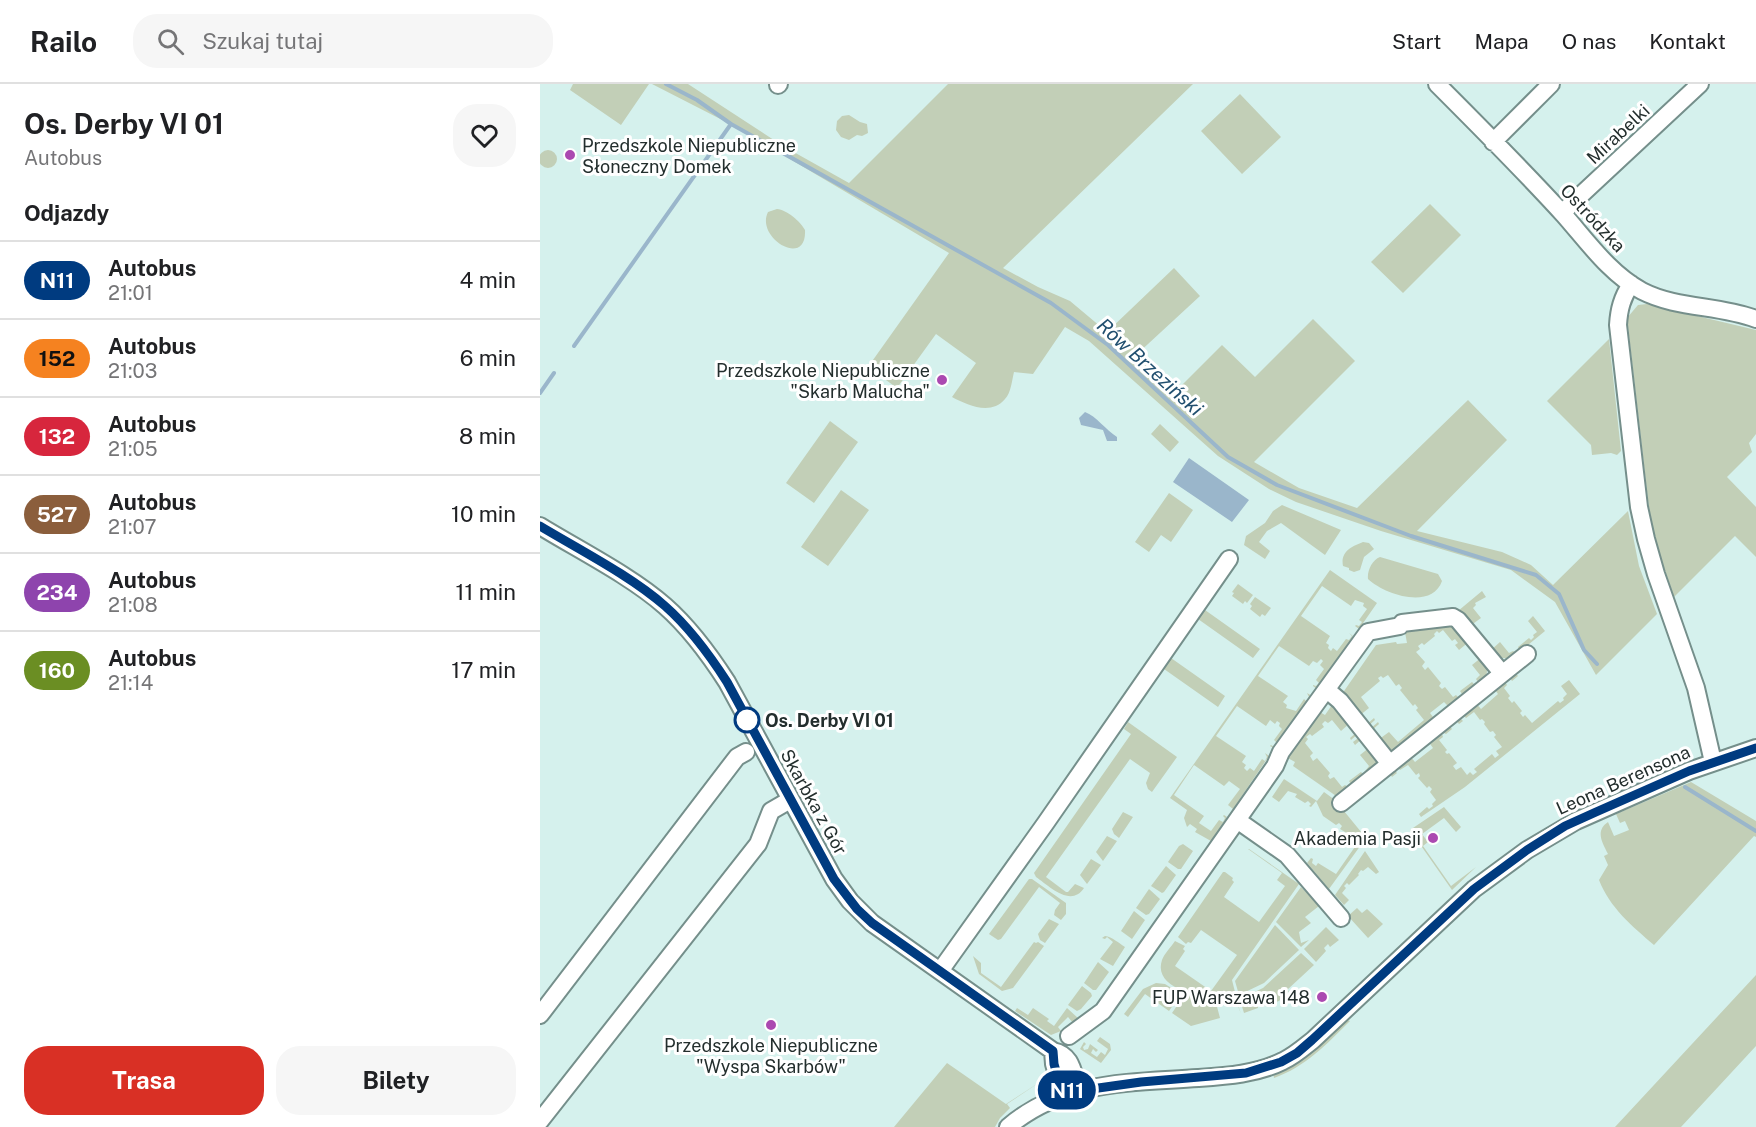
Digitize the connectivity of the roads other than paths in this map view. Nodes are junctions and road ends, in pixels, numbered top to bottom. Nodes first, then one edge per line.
1 (1437, 84) edge
2 (1551, 84) edge
3 (1700, 84) edge
4 (1493, 142) junction
5 (1564, 214) junction
6 (1630, 284) junction
7 (1756, 319) edge
8 (540, 526) edge
9 (1230, 559) dead end
10 (1527, 654) dead end
11 (1497, 677) junction
12 (1327, 690) junction
13 (1756, 748) edge
14 (746, 752) dead end
15 (1713, 762) junction
16 (1390, 764) junction
17 (790, 800) junction
18 (1341, 803) dead end
19 (1237, 820) junction
20 (1341, 918) dead end
21 (940, 970) junction
22 (540, 1015) edge
23 (1069, 1036) dead end
24 (1070, 1092) junction
25 (540, 1121) edge
26 (1008, 1127) edge

1 - 4 street, Ostródzka
2 - 4 street
3 - 5 street, Mirabelki
4 - 5 street, Ostródzka
5 - 6 street, Ostródzka
6 - 7 street, Ostródzka
6 - 15 street, Leona Berensona
8 - 17 street, Skarbka z Gór
9 - 21 street
10 - 11 street
11 - 12 street
11 - 16 street
12 - 16 street
12 - 19 street
13 - 15 street
14 - 22 street
15 - 24 street, Leona Berensona
16 - 18 street
17 - 21 street, Skarbka z Gór
17 - 25 street
19 - 20 street
19 - 23 street
21 - 24 street, Skarbka z Gór
24 - 26 street, Leona Berensona

